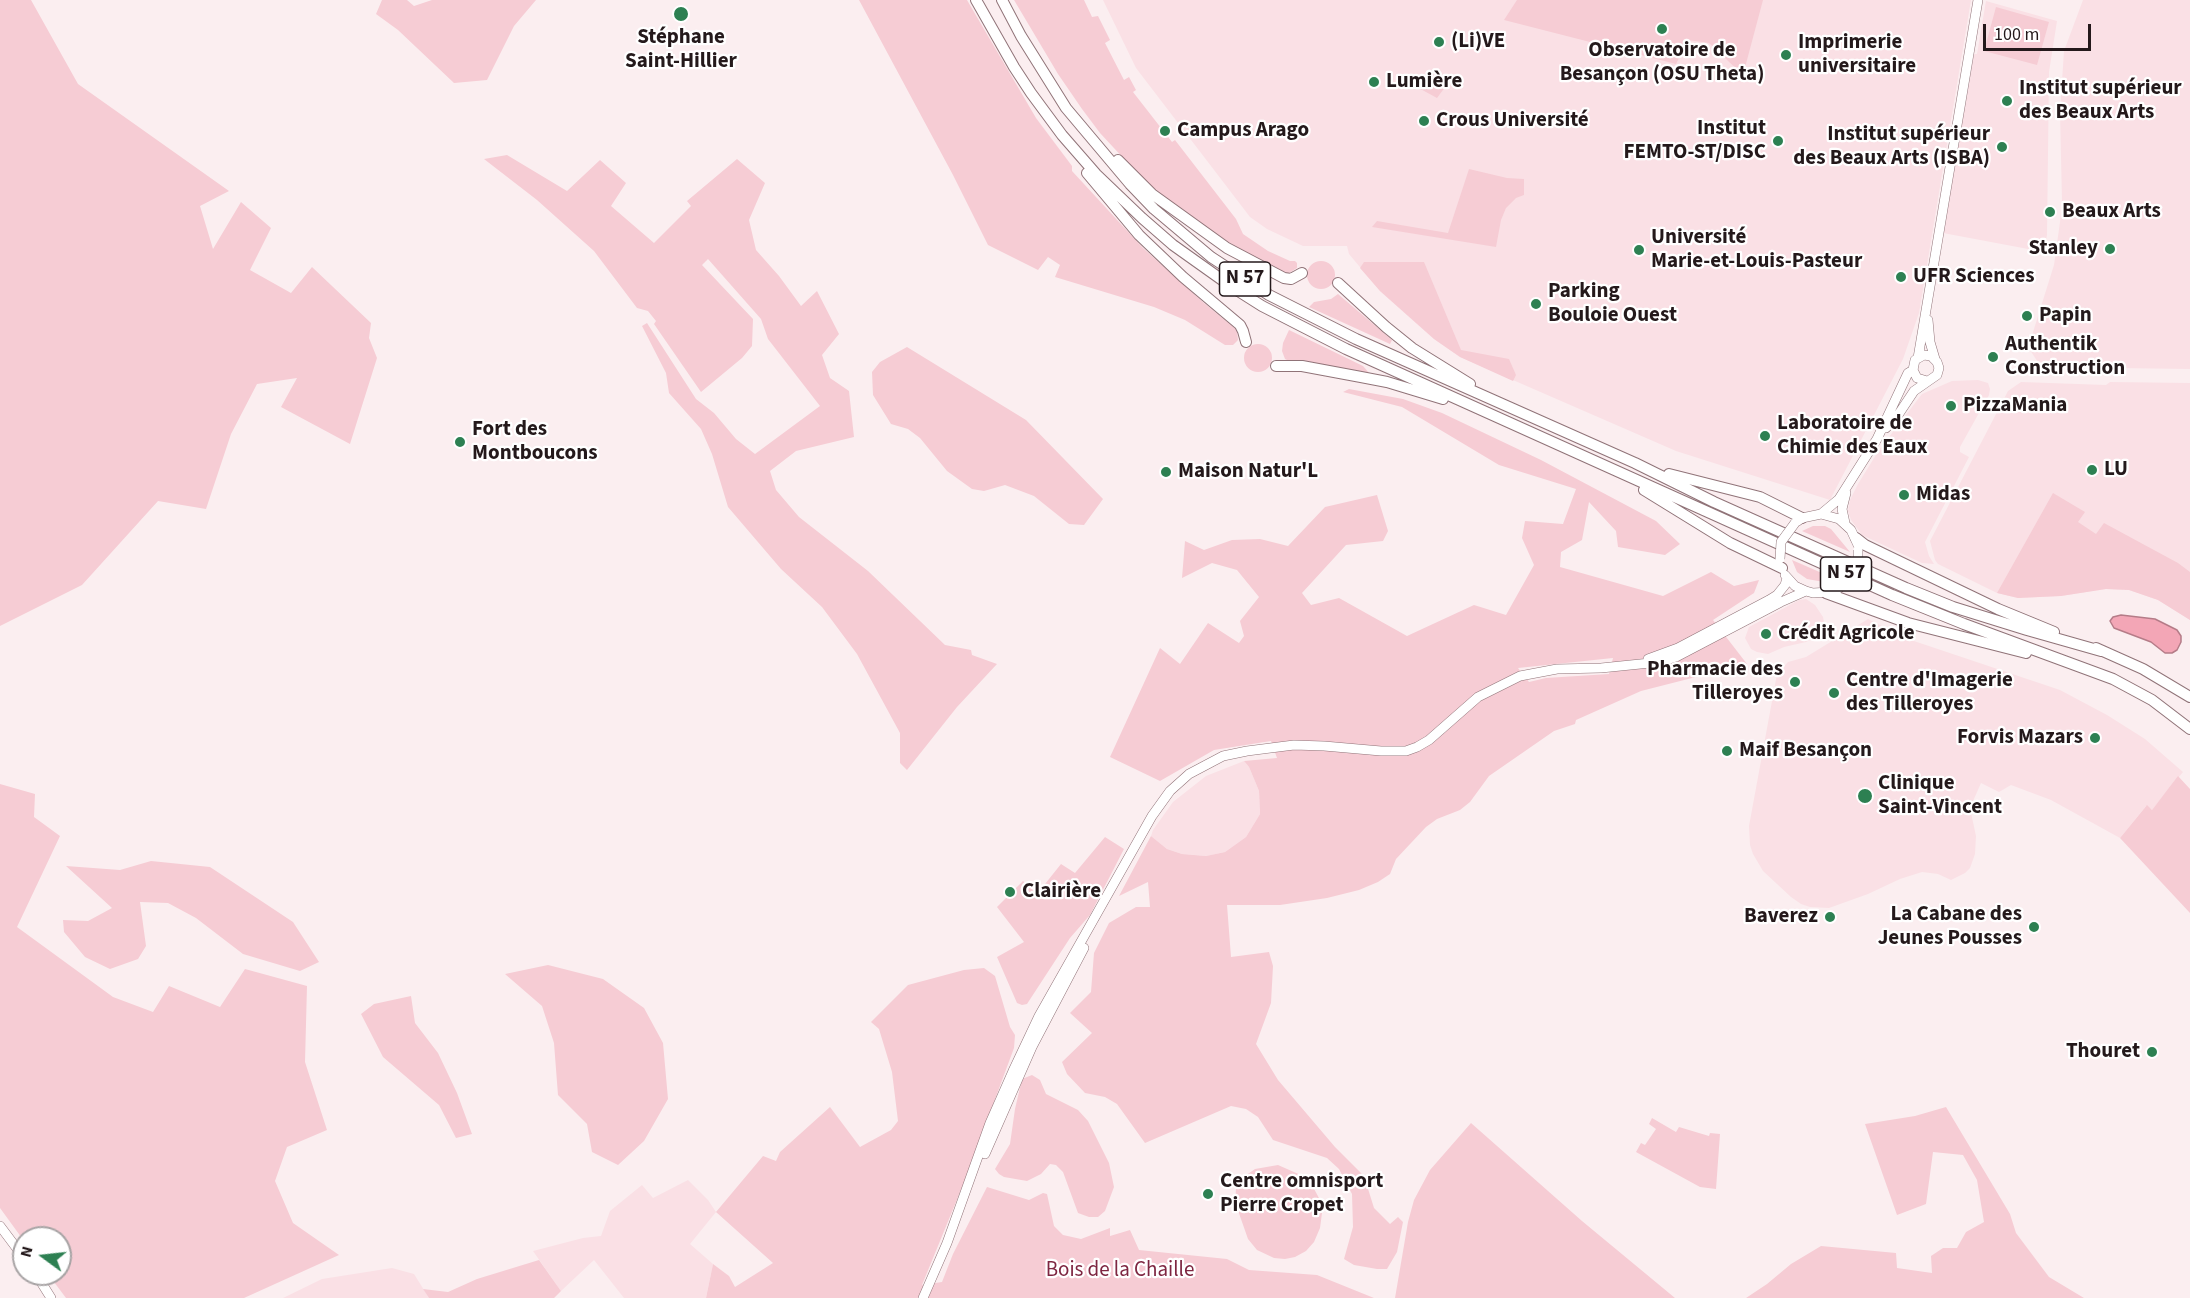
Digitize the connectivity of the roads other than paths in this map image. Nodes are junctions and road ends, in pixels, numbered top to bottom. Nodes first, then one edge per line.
1 (976, 0) edge
2 (1002, 0) edge
3 (1978, 0) edge
4 (1037, 62) junction
5 (1062, 135) junction
6 (1302, 273) dead end
7 (1338, 283) dead end
8 (1927, 302) junction
9 (1246, 342) dead end
10 (1918, 358) junction
11 (1935, 359) junction
12 (1276, 366) dead end
13 (1913, 370) junction
14 (1927, 381) junction
15 (1481, 411) junction
16 (1517, 412) junction
17 (1877, 439) junction
18 (1635, 464) junction
19 (1608, 468) junction
20 (1849, 484) junction
21 (1821, 514) junction
22 (1798, 520) junction
23 (1845, 523) junction
24 (1857, 544) junction
25 (1783, 568) junction
26 (1806, 591) junction
27 (1826, 593) junction
28 (2101, 651) junction
29 (1635, 665) junction
30 (2088, 668) junction
31 (2190, 697) edge
32 (2190, 729) edge
33 (1121, 873) junction
34 (0, 1226) edge
35 (12, 1242) edge
36 (947, 1243) junction
37 (923, 1298) edge

1 - 5 highway, N 57
2 - 4 highway, N 57
3 - 8 main road
4 - 6 highway
4 - 16 highway, N 57
5 - 9 highway
5 - 15 highway, N 57
7 - 16 highway
8 - 10 main road
8 - 11 main road
10 - 11 main road
10 - 13 main road
11 - 14 main road
12 - 15 highway
13 - 14 main road
13 - 17 main road
14 - 17 main road
15 - 19 highway, N 57
16 - 18 highway, N 57
17 - 20 main road
18 - 22 highway
18 - 28 highway, N 57
19 - 25 highway
19 - 30 highway, N 57
20 - 21 main road
20 - 23 main road
21 - 22 main road
21 - 23 main road
22 - 25 main road, bridge
23 - 24 main road
24 - 27 main road, bridge
24 - 28 highway
25 - 26 main road
25 - 29 main road
26 - 27 main road
26 - 29 main road
27 - 30 highway
28 - 31 highway, N 57
29 - 33 main road
30 - 32 highway, N 57
33 - 36 main road
33 - 36 main road
34 - 35 main road
36 - 37 main road

